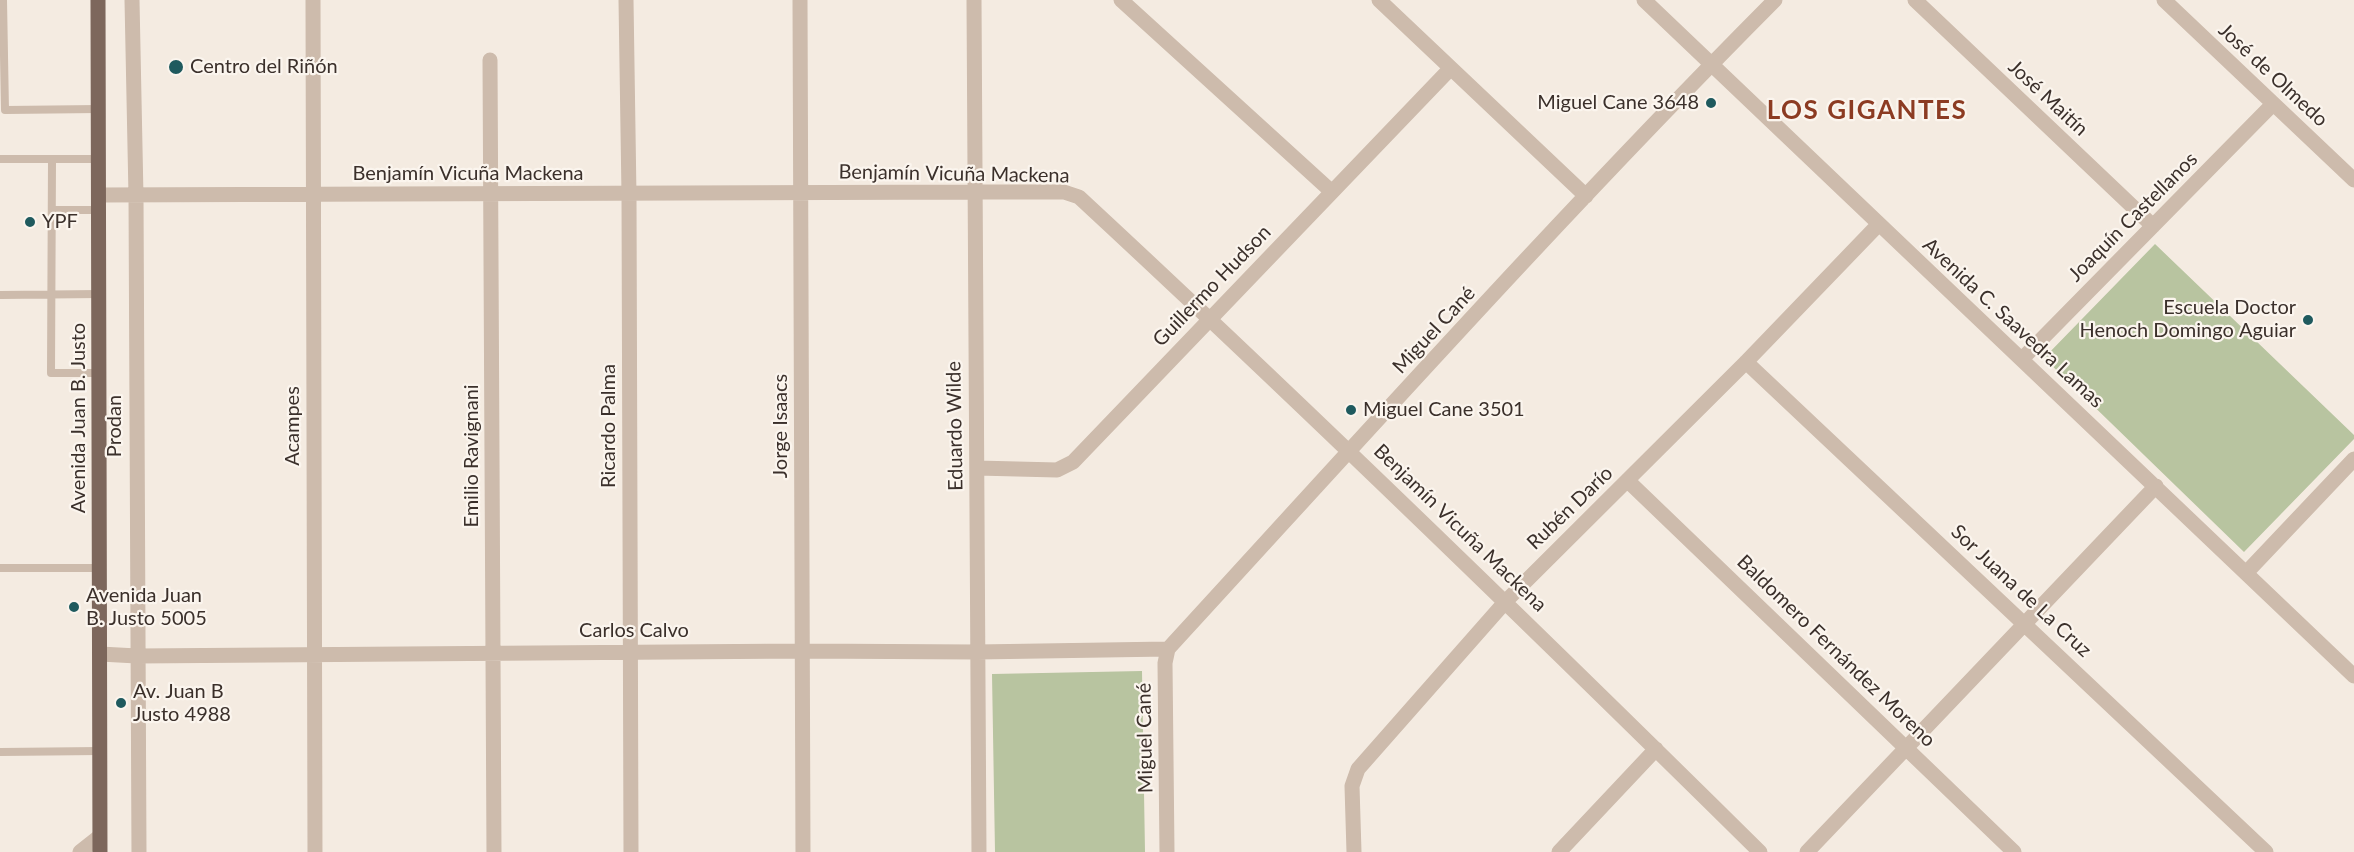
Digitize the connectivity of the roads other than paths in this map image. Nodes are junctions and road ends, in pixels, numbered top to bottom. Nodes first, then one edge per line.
1 (3, 0) edge
2 (98, 0) edge
3 (132, 0) edge
4 (313, 0) edge
5 (626, 0) edge
6 (800, 0) edge
7 (974, 0) edge
8 (1121, 0) edge
9 (1379, 0) edge
10 (1644, 0) edge
11 (1775, 0) edge
12 (1914, 0) edge
13 (2164, 0) edge
14 (490, 60) dead end
15 (1711, 64) junction
16 (1450, 69) junction
17 (2273, 104) junction
18 (99, 109) junction
19 (3, 110) edge
20 (0, 159) edge
21 (52, 159) junction
22 (99, 159) junction
23 (2354, 180) edge
24 (974, 192) junction
25 (1332, 192) junction
26 (801, 194) junction
27 (492, 195) junction
28 (629, 195) junction
29 (136, 196) junction
30 (313, 196) junction
31 (1587, 196) junction
32 (100, 202) junction
33 (52, 210) junction
34 (1878, 225) junction
35 (2153, 226) junction
36 (52, 294) junction
37 (100, 294) junction
38 (0, 295) edge
39 (1209, 318) junction
40 (2022, 358) junction
41 (1746, 362) junction
42 (100, 373) junction
43 (1350, 451) junction
44 (2354, 459) edge
45 (977, 468) junction
46 (1628, 481) junction
47 (2156, 486) junction
48 (0, 568) edge
49 (100, 568) junction
50 (2246, 573) junction
51 (1506, 601) junction
52 (2025, 623) junction
53 (1168, 649) junction
54 (803, 651) junction
55 (631, 652) junction
56 (977, 652) junction
57 (494, 653) junction
58 (100, 654) junction
59 (314, 654) junction
60 (137, 657) junction
61 (2354, 676) edge
62 (1906, 748) junction
63 (1656, 749) junction
64 (0, 752) edge
65 (100, 752) junction
66 (100, 844) edge
67 (80, 852) edge
68 (139, 852) edge
69 (315, 852) edge
70 (494, 852) edge
71 (631, 852) edge
72 (803, 852) edge
73 (979, 852) edge
74 (1167, 852) edge
75 (1354, 852) edge
76 (1559, 852) edge
77 (1760, 852) edge
78 (1807, 852) edge
79 (2014, 852) edge
80 (2266, 852) edge

1 - 19 lane
2 - 18 main road, Avenida Juan B. Justo
3 - 29 street, Prodan
4 - 30 street, Acampes
5 - 28 street, Ricardo Palma
6 - 26 street, Jorge Isaacs
7 - 24 street, Eduardo Wilde
8 - 25 street
9 - 16 street
10 - 15 street, Avenida C. Saavedra Lamas
11 - 15 street, Miguel Cané
12 - 35 street, José Maitín
13 - 17 street, José de Olmedo
14 - 27 street, Emilio Ravignani
15 - 31 street, Miguel Cané
15 - 34 street, Avenida C. Saavedra Lamas
16 - 25 street, Guillermo Hudson
16 - 31 street
17 - 23 street, José de Olmedo
17 - 35 street, Joaquín Castellanos
18 - 19 lane
18 - 22 main road, Avenida Juan B. Justo
20 - 21 lane
21 - 22 lane
21 - 33 lane
22 - 32 main road, Avenida Juan B. Justo
24 - 26 street, Benjamín Vicuña Mackena
24 - 39 street, Benjamín Vicuña Mackena
24 - 45 street, Eduardo Wilde
25 - 39 street, Guillermo Hudson
26 - 28 street, Benjamín Vicuña Mackena
26 - 54 street, Jorge Isaacs
27 - 28 street, Benjamín Vicuña Mackena
27 - 30 street, Benjamín Vicuña Mackena
27 - 57 street, Emilio Ravignani
28 - 55 street, Ricardo Palma
29 - 30 street, Benjamín Vicuña Mackena
29 - 32 street, Benjamín Vicuña Mackena
29 - 60 street, Prodan
30 - 59 street, Acampes
31 - 43 street, Miguel Cané
32 - 33 lane
32 - 37 main road, Avenida Juan B. Justo
33 - 36 lane
34 - 40 street, Avenida C. Saavedra Lamas
34 - 41 street, Rubén Darío
35 - 40 street, Joaquín Castellanos
36 - 37 lane
36 - 38 lane
36 - 42 lane
37 - 42 main road, Avenida Juan B. Justo
39 - 43 street, Benjamín Vicuña Mackena
39 - 45 street, Guillermo Hudson
40 - 47 street, Avenida C. Saavedra Lamas
41 - 46 street, Rubén Darío
41 - 52 street, Sor Juana de La Cruz
42 - 49 main road, Avenida Juan B. Justo
43 - 51 street, Benjamín Vicuña Mackena
43 - 53 street, Miguel Cané
44 - 50 street
45 - 56 street, Eduardo Wilde
46 - 51 street, Rubén Darío
46 - 62 street, Baldomero Fernández Moreno
47 - 50 street, Avenida C. Saavedra Lamas
47 - 52 street
48 - 49 lane
49 - 58 main road, Avenida Juan B. Justo
50 - 61 street, Avenida C. Saavedra Lamas
51 - 63 street, Benjamín Vicuña Mackena
51 - 75 street, Rubén Darío
52 - 62 street
52 - 80 street, Sor Juana de La Cruz
53 - 56 street, Carlos Calvo
53 - 74 street, Miguel Cané
54 - 55 street, Carlos Calvo
54 - 56 street, Carlos Calvo
54 - 72 street, Jorge Isaacs
55 - 57 street, Carlos Calvo
55 - 71 street, Ricardo Palma
56 - 73 street, Eduardo Wilde
57 - 59 street, Carlos Calvo
57 - 70 street, Emilio Ravignani
58 - 60 street, Carlos Calvo
58 - 65 main road, Avenida Juan B. Justo
59 - 60 street, Carlos Calvo
59 - 69 street, Acampes
60 - 68 street, Prodan
62 - 78 street
62 - 79 street, Baldomero Fernández Moreno
63 - 76 street
63 - 77 street, Benjamín Vicuña Mackena
64 - 65 lane
65 - 66 main road, Avenida Juan B. Justo
66 - 67 street, Avenida Juan B. Justo

